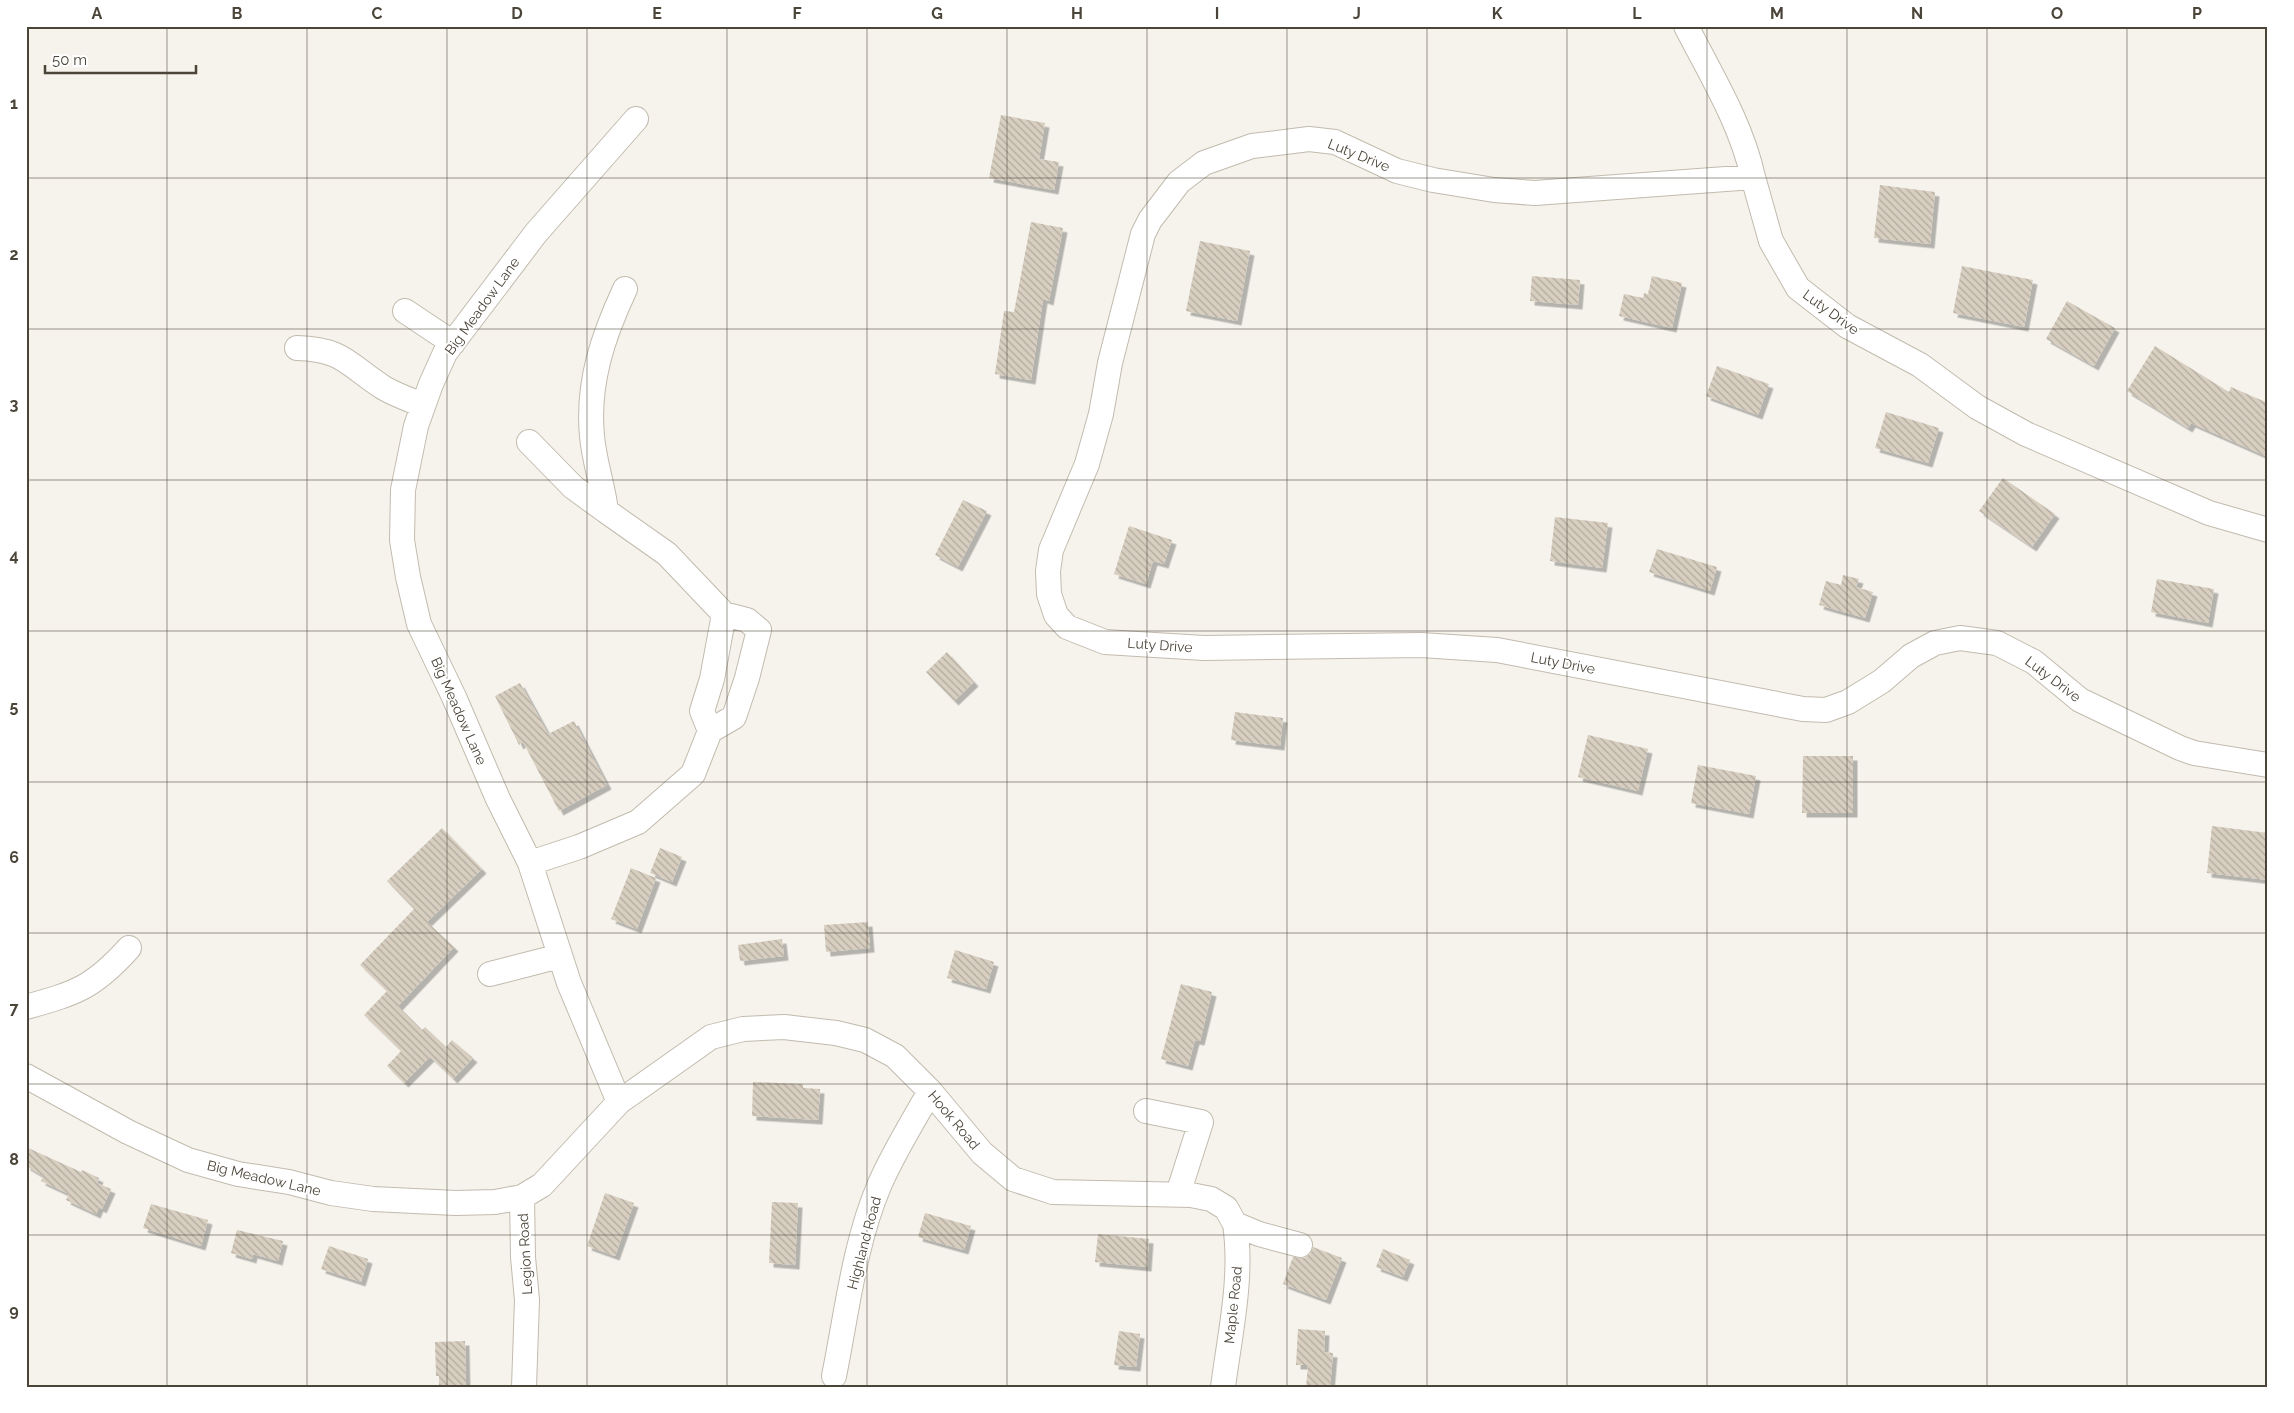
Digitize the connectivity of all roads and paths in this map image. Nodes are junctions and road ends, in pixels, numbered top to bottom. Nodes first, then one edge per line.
1 (1686, 26) edge
2 (636, 119) dead end
3 (1754, 177) junction
4 (625, 289) dead end
5 (405, 311) dead end
6 (453, 343) junction
7 (297, 348) dead end
8 (423, 405) junction
9 (529, 442) dead end
10 (606, 511) junction
11 (2268, 530) edge
12 (724, 614) junction
13 (710, 731) junction
14 (2268, 765) edge
15 (530, 863) junction
16 (129, 948) dead end
17 (560, 956) junction
18 (490, 974) dead end
19 (26, 1006) edge
20 (26, 1076) edge
21 (930, 1091) junction
22 (619, 1102) junction
23 (1146, 1111) dead end
24 (1178, 1194) junction
25 (522, 1197) junction
26 (1235, 1224) junction
27 (1300, 1245) dead end
28 (834, 1376) dead end
29 (524, 1387) edge
30 (1223, 1387) edge

1 - 3 street, Luty Drive
2 - 6 street, Big Meadow Lane
3 - 11 street, Luty Drive
3 - 14 street, Luty Drive
4 - 10 street
5 - 6 street
6 - 8 street, Big Meadow Lane
7 - 8 street
8 - 15 street, Big Meadow Lane
9 - 10 street
10 - 12 street
12 - 13 street
12 - 13 street
13 - 15 street
15 - 17 street, Big Meadow Lane
16 - 19 street
17 - 18 street
17 - 22 street, Big Meadow Lane
20 - 25 street, Big Meadow Lane
21 - 22 street, Hook Road
21 - 24 street, Hook Road
21 - 28 street, Highland Road
22 - 25 street, Legion Road
23 - 24 street
24 - 26 street, Hook Road
25 - 29 street, Legion Road
26 - 27 street
26 - 30 street, Maple Road

